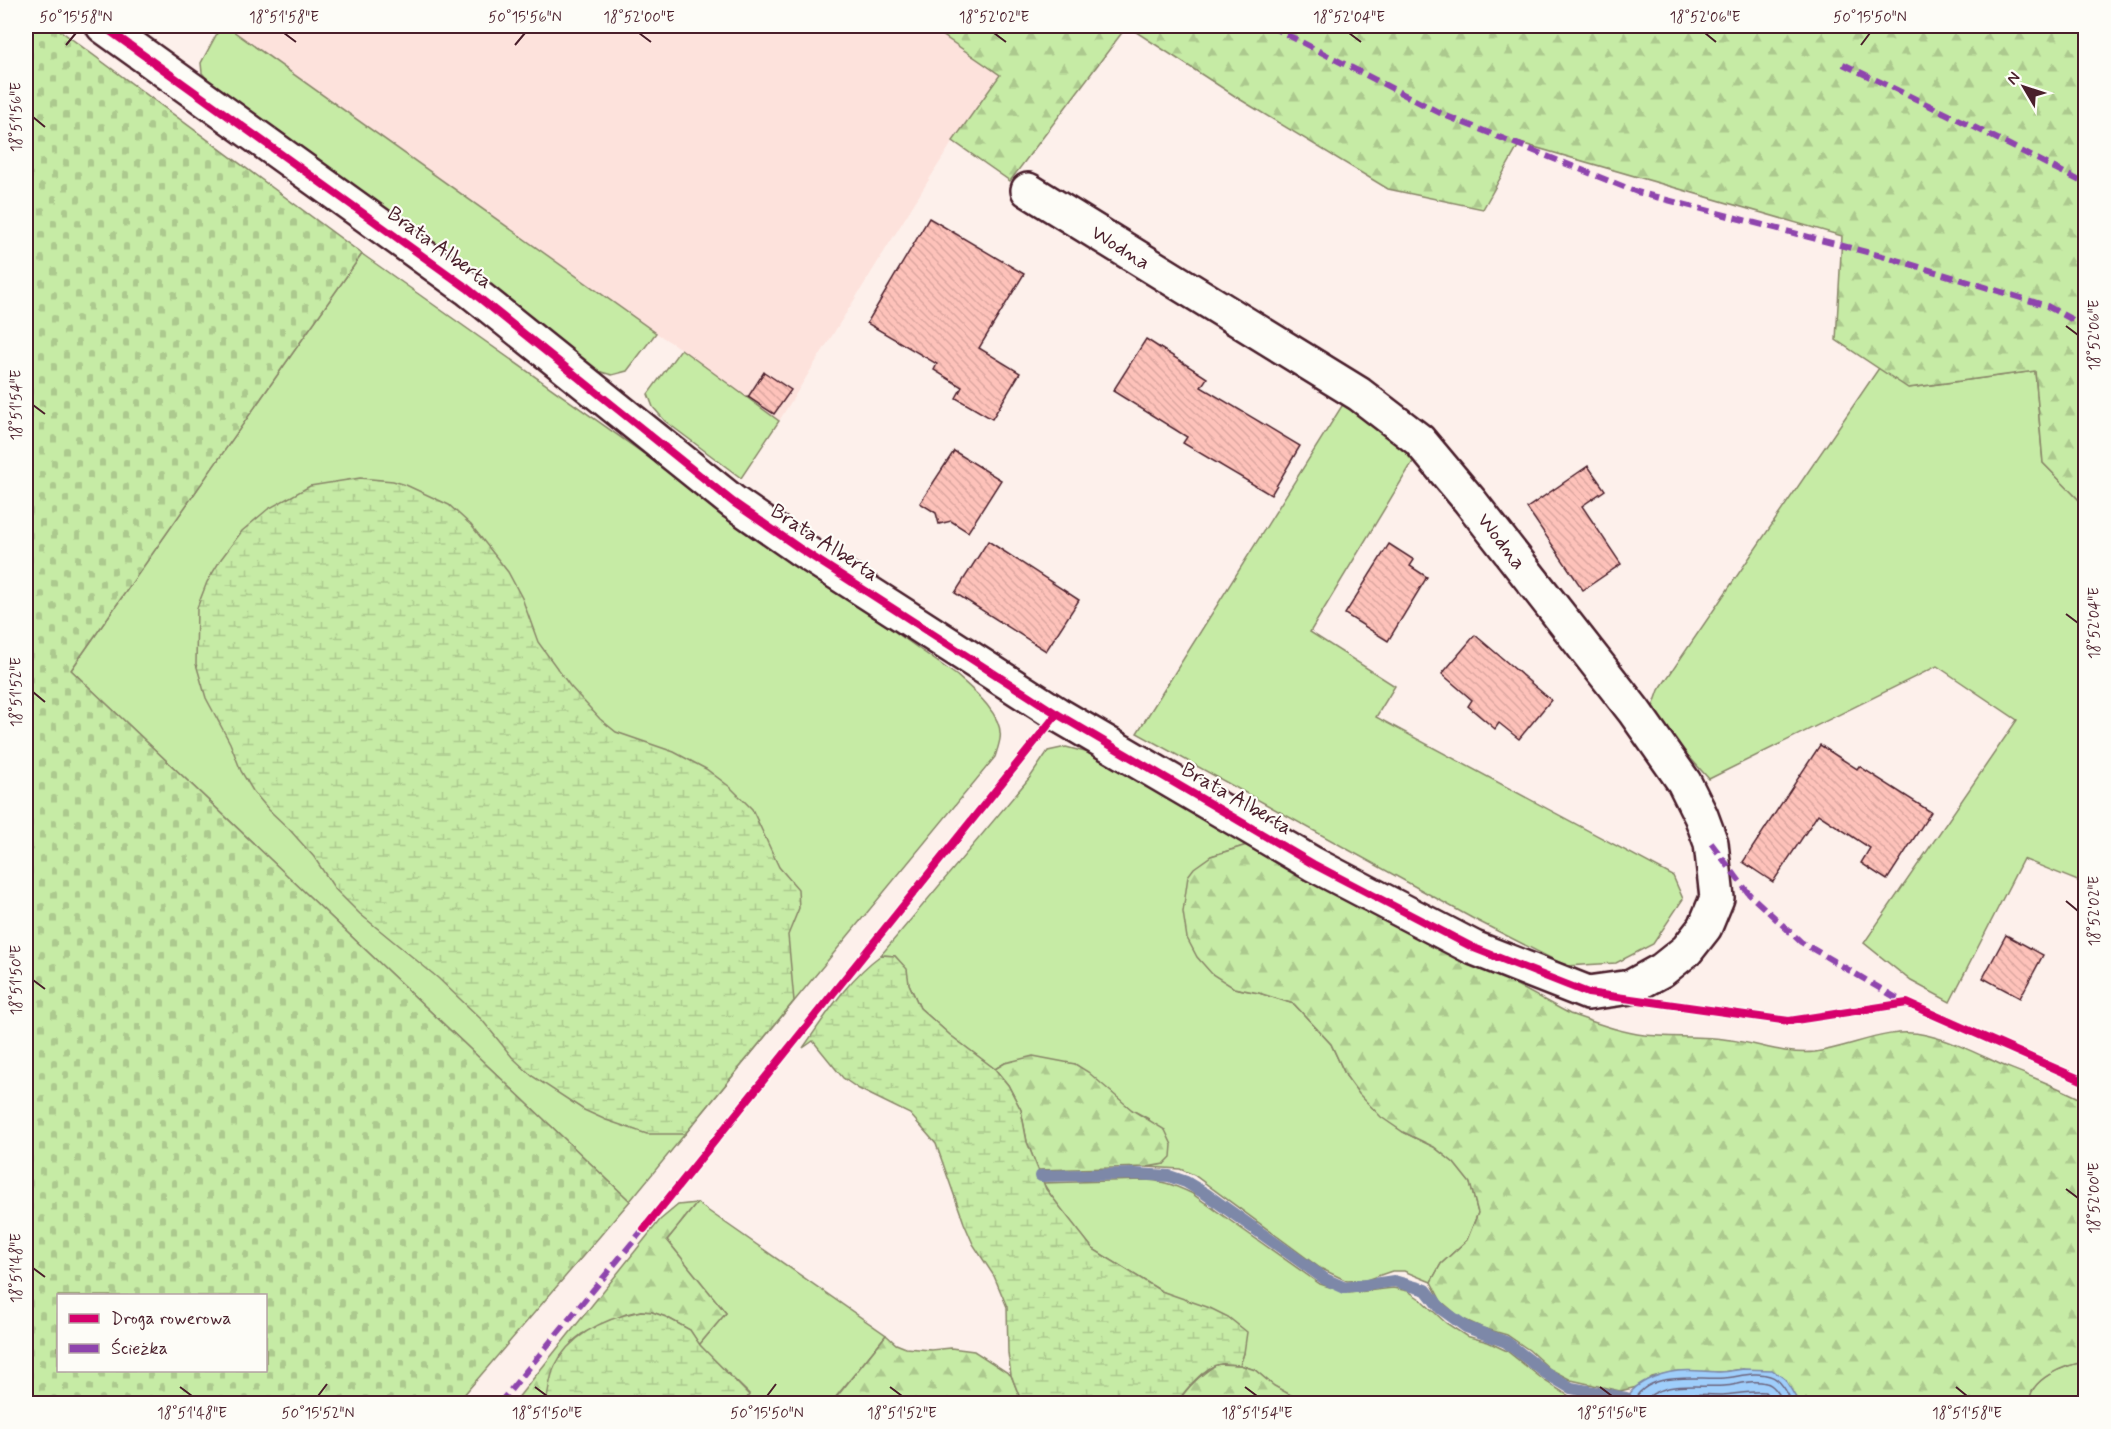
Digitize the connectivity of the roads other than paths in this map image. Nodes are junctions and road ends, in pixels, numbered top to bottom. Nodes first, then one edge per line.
1 (103, 26) edge
2 (1028, 190) dead end
3 (1588, 993) joint

1 - 3 street, Brata Alberta
2 - 3 street, Wodna

